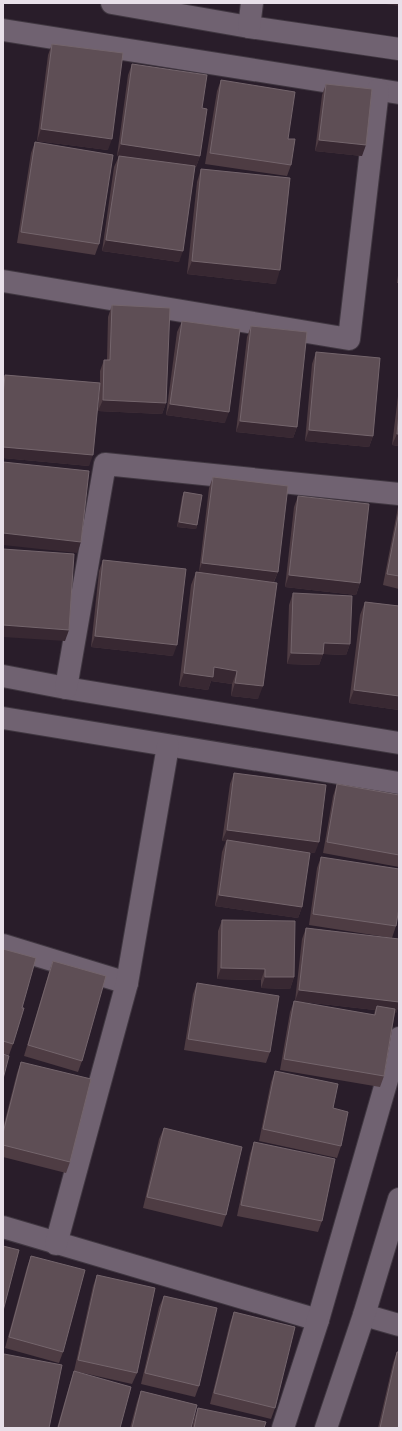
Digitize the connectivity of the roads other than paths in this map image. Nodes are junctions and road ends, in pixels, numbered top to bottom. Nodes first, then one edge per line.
1 (112, 3) edge
2 (252, 3) edge
3 (249, 27) junction
4 (3, 30) edge
5 (399, 49) edge
6 (378, 90) junction
7 (399, 92) edge
8 (3, 281) edge
9 (399, 494) edge
10 (3, 676) edge
11 (66, 688) junction
12 (3, 718) edge
13 (399, 743) edge
14 (168, 746) junction
15 (399, 783) edge
16 (3, 945) edge
17 (127, 983) junction
18 (399, 1038) edge
19 (399, 1199) edge
20 (3, 1227) edge
21 (56, 1244) junction
22 (364, 1315) junction
23 (318, 1320) junction
24 (399, 1324) edge
25 (282, 1428) edge
26 (326, 1428) edge

1 - 3 street
2 - 3 street
3 - 5 street
4 - 6 street
6 - 7 street
6 - 8 street
9 - 11 street
10 - 11 street
11 - 13 street
12 - 14 street
14 - 15 street
14 - 17 street
16 - 17 street
17 - 21 street
18 - 23 street
19 - 22 street
20 - 21 street
21 - 23 street
22 - 24 street
22 - 26 street
23 - 25 street

